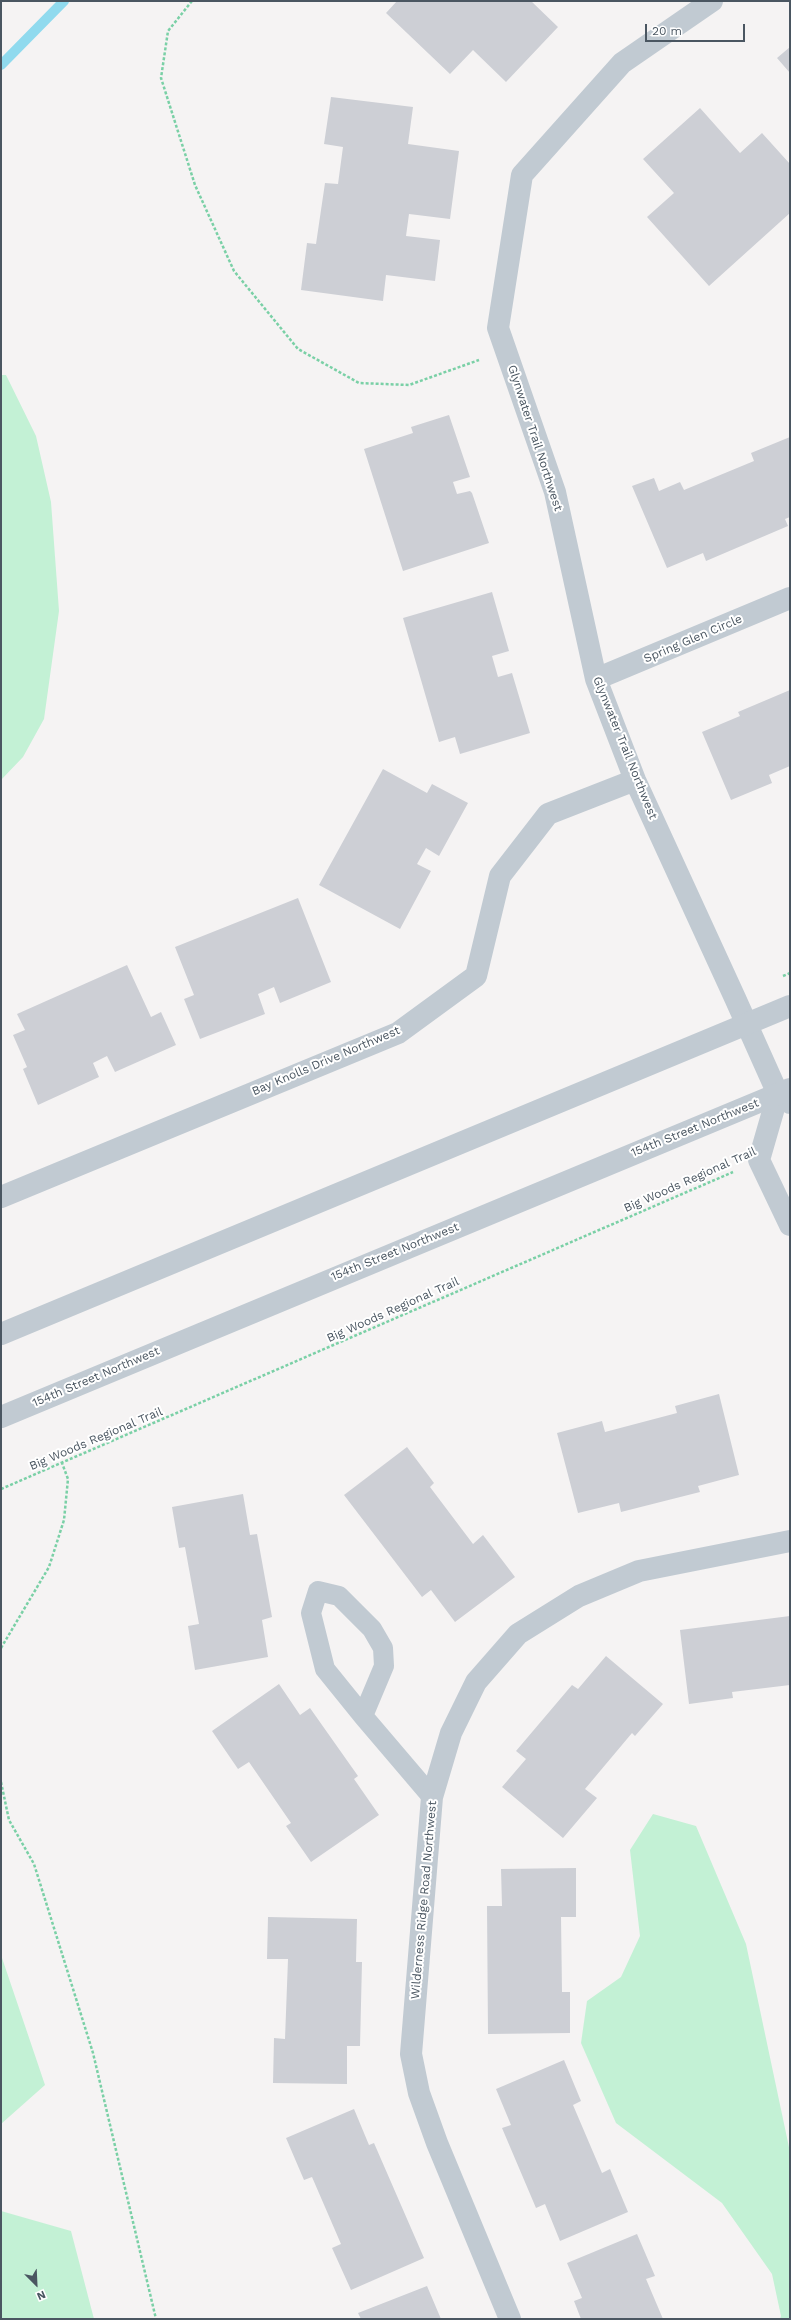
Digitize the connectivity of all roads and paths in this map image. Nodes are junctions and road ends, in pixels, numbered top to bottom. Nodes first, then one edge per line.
1 (192, 1) edge
2 (712, 1) edge
3 (506, 351) junction
4 (790, 598) edge
5 (596, 680) junction
6 (635, 780) junction
7 (790, 1006) edge
8 (747, 1025) junction
9 (786, 1095) edge
10 (759, 1160) junction
11 (1, 1197) edge
12 (790, 1225) edge
13 (1, 1334) edge
14 (1, 1416) edge
15 (62, 1463) junction
16 (1, 1489) edge
17 (790, 1541) edge
18 (1, 1648) edge
19 (363, 1716) junction
20 (1, 1782) edge
21 (432, 1797) junction
22 (156, 2319) edge
23 (510, 2319) edge

1 - 3 path
2 - 3 street, Glynwater Trail Northwest
3 - 5 street, Glynwater Trail Northwest
4 - 5 street, Spring Glen Circle
5 - 6 street, Glynwater Trail Northwest
6 - 8 street, Glynwater Trail Northwest
6 - 11 street, Bay Knolls Drive Northwest
7 - 8 street
8 - 9 street, Glynwater Trail Northwest
8 - 13 street
9 - 10 street
9 - 14 street, 154th Street Northwest
10 - 12 street
10 - 15 path, Big Woods Regional Trail
15 - 16 path, Big Woods Regional Trail
15 - 18 path
17 - 21 street, Wilderness Ridge Road Northwest
19 - 19 lane
19 - 21 lane
20 - 22 path
21 - 23 street, Wilderness Ridge Road Northwest

